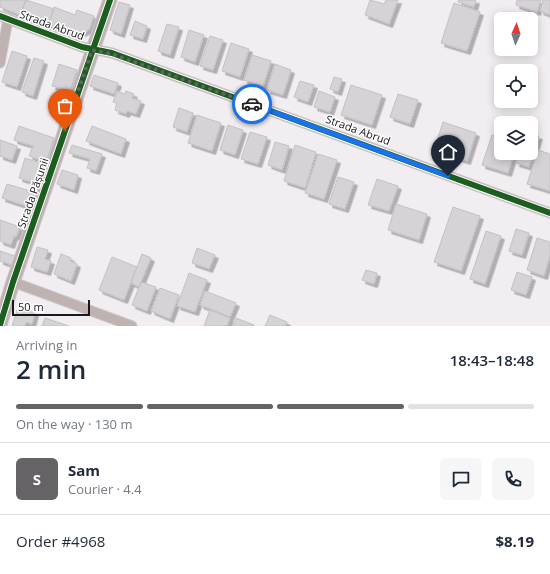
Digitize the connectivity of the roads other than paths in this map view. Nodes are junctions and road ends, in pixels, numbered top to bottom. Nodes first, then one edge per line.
1 (110, 0) edge
2 (4, 17) edge
3 (92, 50) junction
4 (0, 63) edge
5 (550, 213) edge
6 (12, 282) junction
7 (0, 323) edge
8 (132, 326) edge

1 - 3 street, Strada Pășunii
2 - 3 street, Strada Abrud
2 - 4 street
3 - 5 street, Strada Abrud
3 - 6 street, Strada Pășunii
6 - 7 street, Strada Pășunii
6 - 8 street

